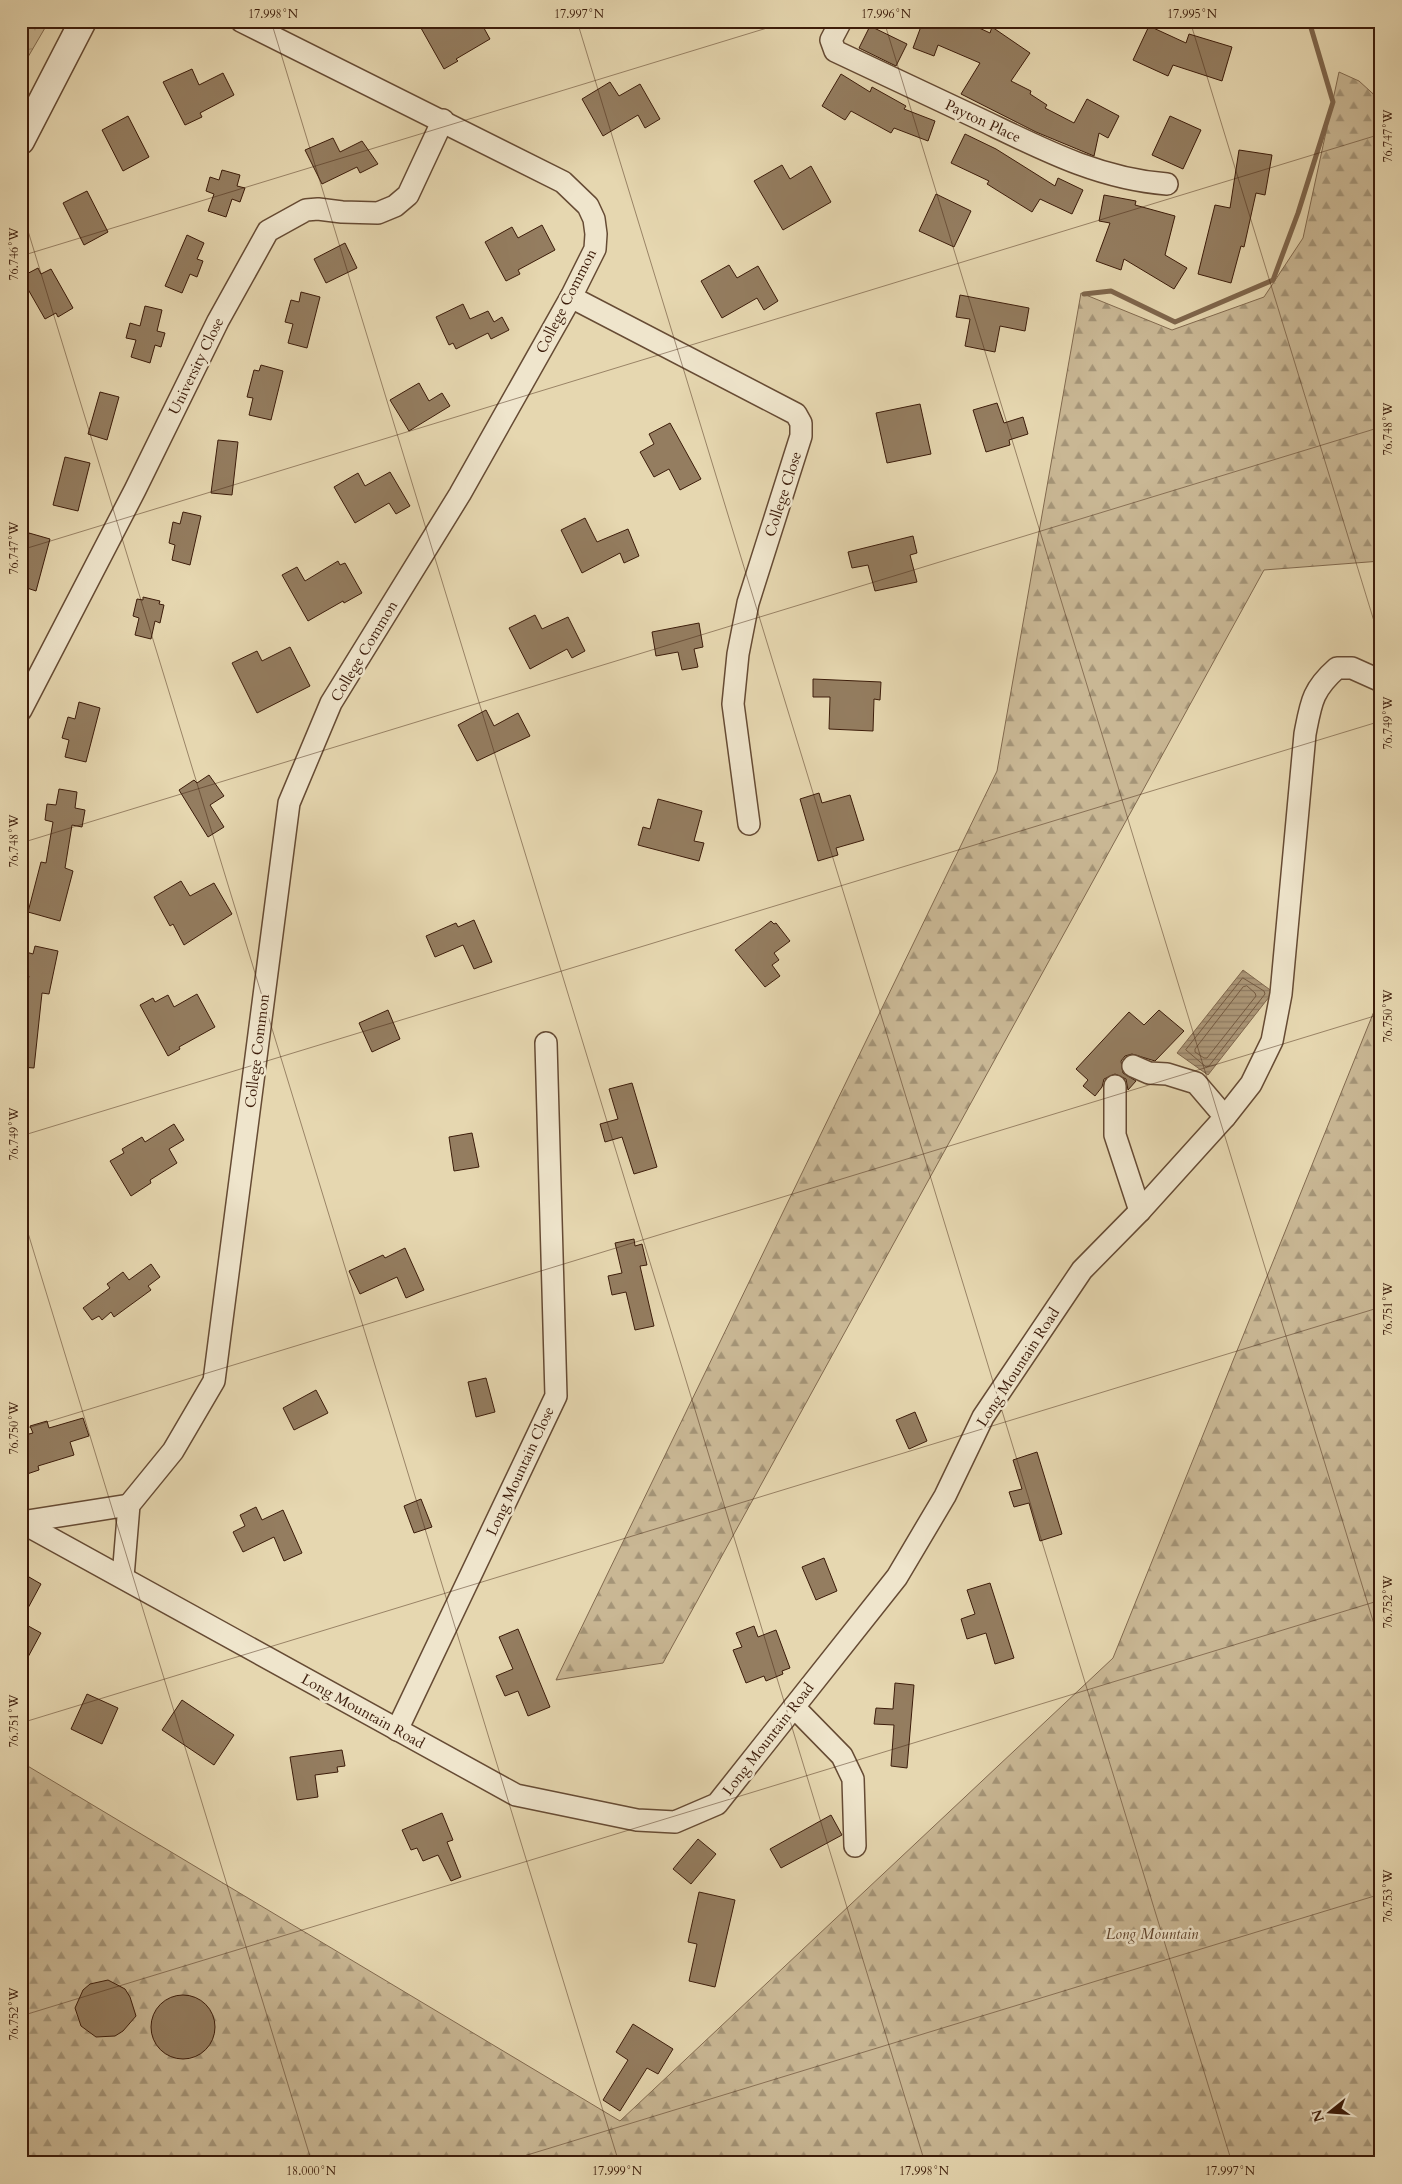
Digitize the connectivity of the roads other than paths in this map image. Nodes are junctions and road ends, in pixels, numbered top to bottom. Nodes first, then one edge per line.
1 (84, 21) edge
2 (241, 21) edge
3 (841, 21) edge
4 (442, 120) junction
5 (21, 141) edge
6 (1167, 184) dead end
7 (571, 296) junction
8 (1381, 681) edge
9 (21, 710) edge
10 (749, 824) dead end
11 (546, 1043) dead end
12 (1133, 1066) dead end
13 (1115, 1086) dead end
14 (1225, 1117) junction
15 (1140, 1211) junction
16 (129, 1505) junction
17 (21, 1522) edge
18 (123, 1577) junction
19 (794, 1707) junction
20 (397, 1730) junction
21 (855, 1846) dead end

1 - 5 street
2 - 4 street, College Common
3 - 6 street, Payton Place
4 - 7 street, College Common
4 - 9 street, University Close
7 - 10 street, College Close
7 - 16 street, College Common
8 - 14 street, Long Mountain Road
11 - 20 street, Long Mountain Close
12 - 14 street
13 - 15 street
14 - 15 street, Long Mountain Road
15 - 19 street, Long Mountain Road
16 - 17 street
16 - 18 street
17 - 18 street
18 - 20 street, Long Mountain Road
19 - 20 street, Long Mountain Road
19 - 21 street

